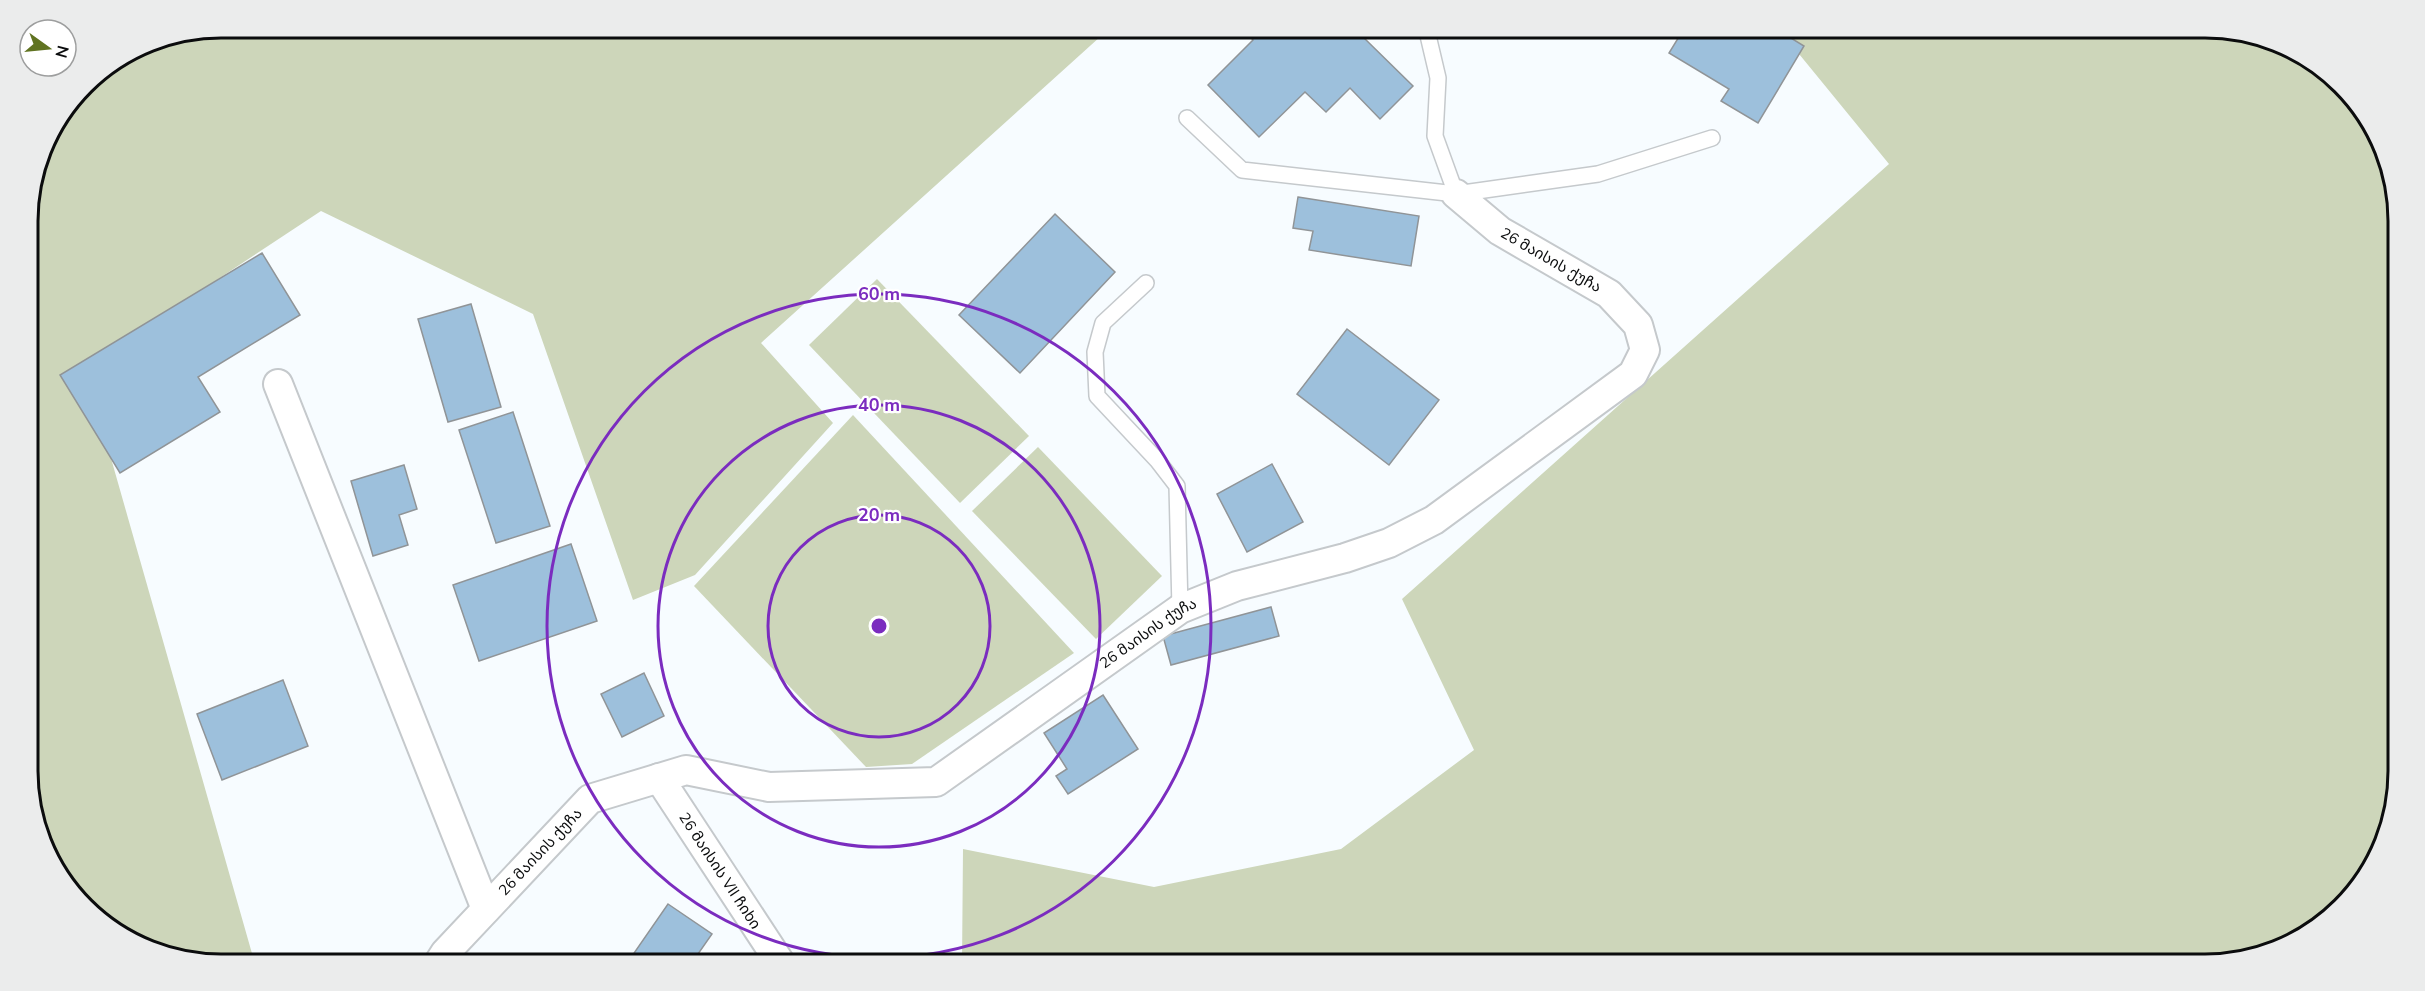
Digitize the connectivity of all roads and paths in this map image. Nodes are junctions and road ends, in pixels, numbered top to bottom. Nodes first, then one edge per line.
1 (1429, 38) edge
2 (1187, 118) dead end
3 (1712, 138) dead end
4 (1456, 194) junction
5 (1146, 283) dead end
6 (278, 384) dead end
7 (1180, 609) junction
8 (659, 778) junction
9 (486, 909) junction
10 (447, 954) edge
11 (774, 954) edge

1 - 4 lane
2 - 4 lane
3 - 4 lane
4 - 7 street, 26 მაისის ქუჩა
5 - 7 lane
6 - 9 street
7 - 8 street, 26 მაისის ქუჩა
8 - 9 street, 26 მაისის ქუჩა
8 - 11 street, 26 მაისის VII ჩიხი
9 - 10 street, 26 მაისის ქუჩა

